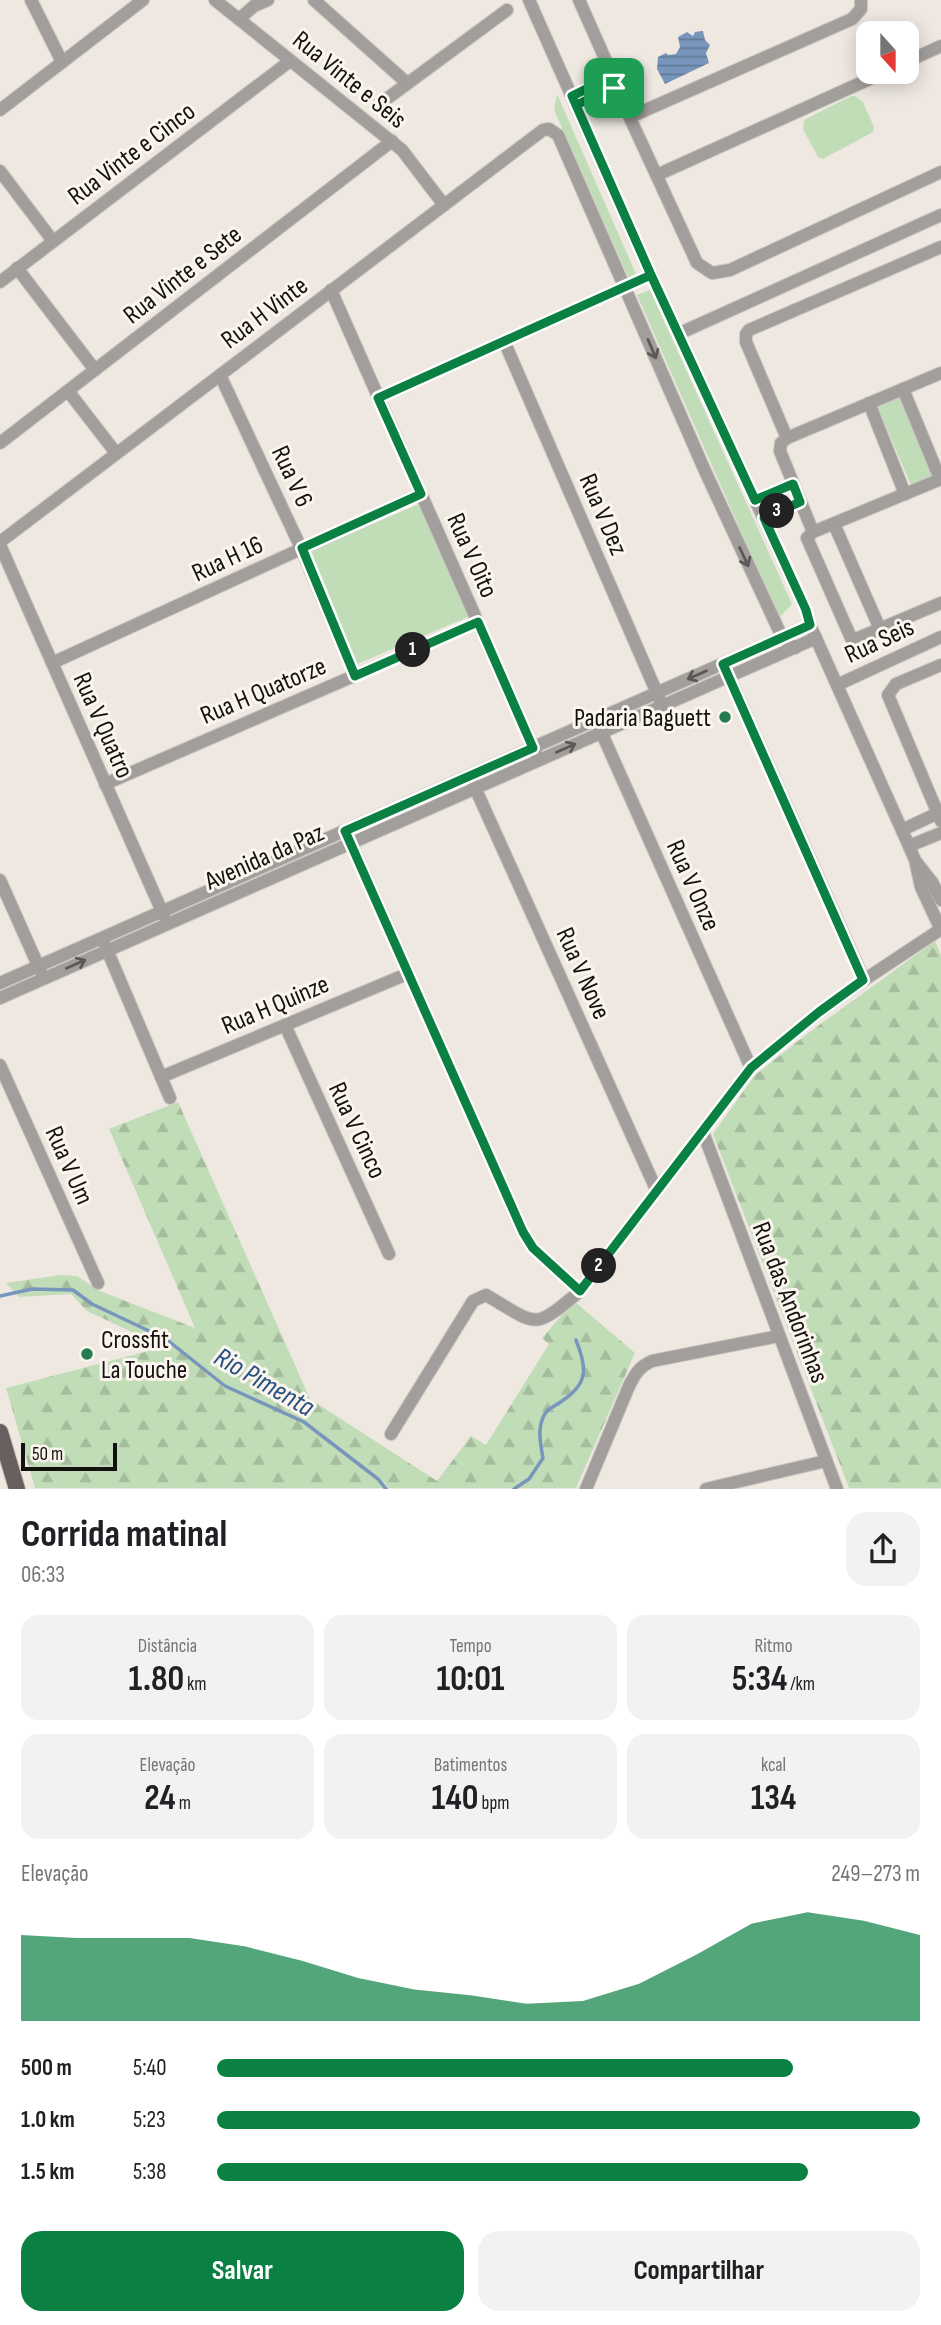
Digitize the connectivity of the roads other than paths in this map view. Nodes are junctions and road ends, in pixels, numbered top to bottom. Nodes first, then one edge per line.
1 (31, 0) edge
2 (143, 0) edge
3 (215, 0) edge
4 (268, 0) edge
5 (314, 0) edge
6 (529, 0) edge
7 (579, 0) edge
8 (861, 0) edge
9 (507, 10) dead end
10 (239, 19) junction
11 (941, 47) edge
12 (919, 56) edge
13 (289, 61) junction
14 (62, 62) junction
15 (613, 82) junction
16 (407, 83) junction
17 (858, 84) edge
18 (574, 100) junction
19 (377, 106) dead end
20 (0, 110) edge
21 (630, 117) junction
22 (392, 141) junction
23 (0, 171) edge
24 (941, 172) edge
25 (657, 175) junction
26 (444, 205) junction
27 (941, 215) edge
28 (53, 241) junction
29 (941, 247) edge
30 (17, 268) junction
31 (651, 275) junction
32 (0, 282) edge
33 (625, 286) junction
34 (331, 290) junction
35 (678, 334) junction
36 (504, 341) junction
37 (95, 370) junction
38 (941, 373) edge
39 (219, 375) junction
40 (903, 389) junction
41 (68, 391) junction
42 (378, 398) junction
43 (869, 403) junction
44 (787, 438) junction
45 (0, 443) edge
46 (116, 453) junction
47 (941, 479) edge
48 (793, 484) junction
49 (421, 494) junction
50 (905, 494) junction
51 (755, 500) junction
52 (800, 502) junction
53 (764, 518) junction
54 (834, 524) junction
55 (813, 532) junction
56 (0, 544) edge
57 (302, 548) junction
58 (941, 603) edge
59 (478, 622) junction
60 (810, 625) junction
61 (880, 629) junction
62 (782, 637) junction
63 (941, 637) edge
64 (816, 639) junction
65 (794, 648) junction
66 (52, 663) junction
67 (723, 664) junction
68 (941, 665) edge
69 (355, 676) junction
70 (729, 677) junction
71 (836, 685) junction
72 (657, 693) junction
73 (663, 706) junction
74 (595, 720) junction
75 (601, 733) junction
76 (533, 748) junction
77 (539, 760) junction
78 (470, 776) junction
79 (105, 784) junction
80 (475, 788) junction
81 (936, 796) edge
82 (939, 817) edge
83 (902, 830) junction
84 (935, 836) edge
85 (348, 837) junction
86 (909, 846) junction
87 (915, 860) junction
88 (0, 880) edge
89 (941, 900) edge
90 (165, 918) junction
91 (941, 930) edge
92 (105, 944) junction
93 (41, 972) junction
94 (407, 974) junction
95 (863, 980) junction
96 (0, 983) edge
97 (0, 998) edge
98 (285, 1025) junction
99 (0, 1065) edge
100 (751, 1068) junction
101 (161, 1077) junction
102 (170, 1098) dead end
103 (703, 1132) junction
104 (656, 1189) junction
105 (389, 1254) dead end
106 (98, 1283) dead end
107 (580, 1291) junction
108 (779, 1336) junction
109 (0, 1432) edge
110 (391, 1434) dead end
111 (826, 1461) junction
112 (17, 1489) edge
113 (586, 1489) edge
114 (706, 1489) edge
115 (836, 1489) edge

1 - 14 street
2 - 14 street
3 - 10 street, Rua Vinte e Seis
4 - 10 street
5 - 16 street
6 - 18 street
7 - 15 street
8 - 21 street
9 - 16 street
10 - 13 street, Rua Vinte e Seis
11 - 12 street
13 - 22 street, Rua Vinte e Seis
13 - 28 street, Rua Vinte e Cinco
14 - 20 street
15 - 18 street
15 - 21 street
16 - 19 street
17 - 25 street
18 - 31 street
21 - 25 street
22 - 26 street, Rua Vinte e Seis
22 - 37 street, Rua Vinte e Sete
23 - 28 street
24 - 25 street
26 - 33 street, Rua H Vinte
26 - 34 street, Rua H Vinte
27 - 35 street
28 - 30 street, Rua Vinte e Cinco
29 - 44 street
30 - 32 street, Rua Vinte e Cinco
30 - 37 street
31 - 33 street
31 - 35 street
33 - 36 street
33 -> 62 street
34 - 39 street, Rua H Vinte
34 - 42 street, Rua V Oito
35 - 51 street
36 - 42 street
36 - 72 street, Rua V Dez
37 - 41 street, Rua Vinte e Sete
38 - 40 street
39 - 46 street, Rua H Vinte
39 - 57 street, Rua V 6
40 - 43 street
40 - 47 street
41 - 45 street, Rua Vinte e Sete
41 - 46 street
42 - 49 street, Rua V Oito
43 - 44 street
43 - 50 street
44 - 48 street
46 - 56 street, Rua H Vinte
47 - 50 street
48 - 51 street
48 - 52 street
49 - 57 street, Rua H 16
49 - 59 street, Rua V Oito
50 - 54 street
51 - 53 street
52 - 53 street
52 - 55 street
53 - 60 street
54 - 55 street
54 - 61 street
55 - 61 street
56 - 66 street, Rua V Quatro
57 - 66 street, Rua H 16
57 - 69 street, Rua V 6
58 - 61 street
59 - 69 street, Rua H Quatorze
59 - 76 street, Rua V Oito
60 - 62 street, Avenida da Paz
60 - 64 street
62 - 65 street
62 - 67 street, Avenida da Paz
63 - 71 street, Rua Seis
64 - 65 street, Avenida da Paz
64 - 71 street
65 - 70 street, Avenida da Paz
66 - 79 street, Rua V Quatro
67 - 70 street
67 -> 72 street, Avenida da Paz
68 - 81 street
69 - 79 street, Rua H Quatorze
70 - 73 street, Avenida da Paz
70 - 95 street
71 - 83 street
72 - 73 street, Rua V Dez
72 - 74 street, Avenida da Paz
73 - 75 street, Avenida da Paz
74 - 75 street, Rua V Onze
74 - 76 street, Avenida da Paz
77 -> 75 street, Avenida da Paz
75 - 100 street, Rua V Onze
76 - 77 street, Rua V Oito
76 - 78 street, Avenida da Paz
77 - 80 street, Avenida da Paz
78 - 80 street, Rua V Nove
78 - 85 street, Avenida da Paz
79 - 90 street, Rua V Quatro
80 - 85 street, Avenida da Paz
80 - 104 street, Rua V Nove
81 - 82 street
82 - 83 street
83 - 86 street
84 - 86 street
85 - 90 street, Avenida da Paz
85 - 94 street
86 - 87 street
87 - 89 street
87 - 91 street
88 - 93 street
90 - 92 street, Avenida da Paz
91 - 95 street
92 - 93 street, Avenida da Paz
92 - 101 street
93 - 96 street, Avenida da Paz
93 - 97 street, Avenida da Paz
94 - 98 street, Rua H Quinze
94 - 107 street
95 - 100 street
98 - 101 street, Rua H Quinze
98 - 105 street, Rua V Cinco
99 - 106 street, Rua V Um
100 - 103 street
101 - 102 street
103 - 104 street
103 - 108 street, Rua das Andorinhas
104 - 107 street
107 - 110 street
108 - 111 street, Rua das Andorinhas
108 - 113 street
109 - 112 main road
111 - 114 street
111 - 115 street, Rua das Andorinhas

